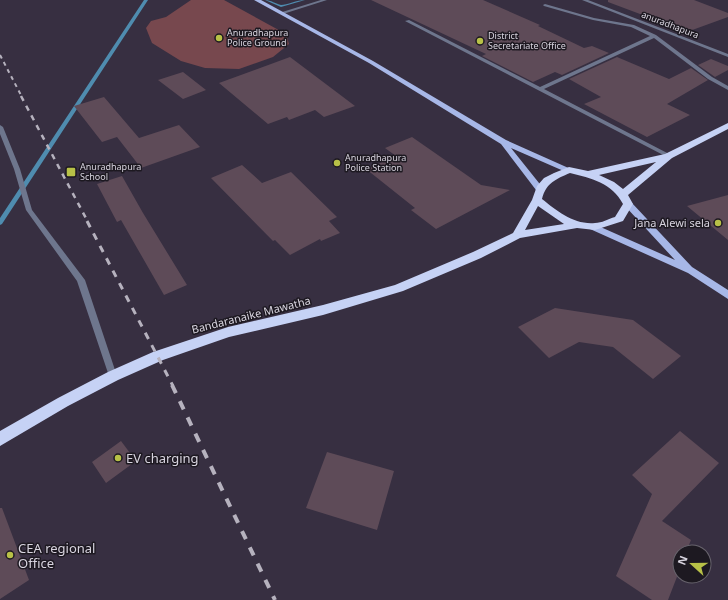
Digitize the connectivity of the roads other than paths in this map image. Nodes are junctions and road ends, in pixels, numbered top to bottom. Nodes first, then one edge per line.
1 (257, 0) edge
2 (325, 0) edge
3 (584, 0) edge
4 (546, 5) dead end
5 (282, 13) junction
6 (407, 21) dead end
7 (654, 36) junction
8 (728, 56) edge
9 (728, 88) edge
10 (540, 89) junction
11 (728, 126) edge
12 (0, 127) edge
13 (503, 142) junction
14 (669, 156) junction
15 (569, 170) junction
16 (589, 174) junction
17 (538, 188) junction
18 (624, 193) junction
19 (537, 200) junction
20 (628, 204) junction
21 (577, 225) junction
22 (594, 227) junction
23 (518, 235) junction
24 (691, 271) junction
25 (728, 295) edge
26 (113, 376) junction
27 (0, 439) edge

1 - 5 main road
2 - 5 street
3 - 8 street, anuradhapura
4 - 7 street
5 - 13 main road
6 - 10 street
7 - 9 street
7 - 10 street
10 - 14 street
11 - 14 highway
12 - 26 street
13 - 15 main road
13 - 17 main road
14 - 16 highway
14 - 18 highway
15 - 16 highway
15 - 17 highway
16 - 18 highway
17 - 19 highway
18 - 20 highway
19 - 21 highway
19 - 23 highway
20 - 22 highway
20 - 24 main road
21 - 22 highway
21 - 23 highway, Bandaranaike Mawatha
22 - 24 main road
23 - 26 highway, Bandaranaike Mawatha
24 - 25 main road
26 - 27 highway, Bandaranaike Mawatha

